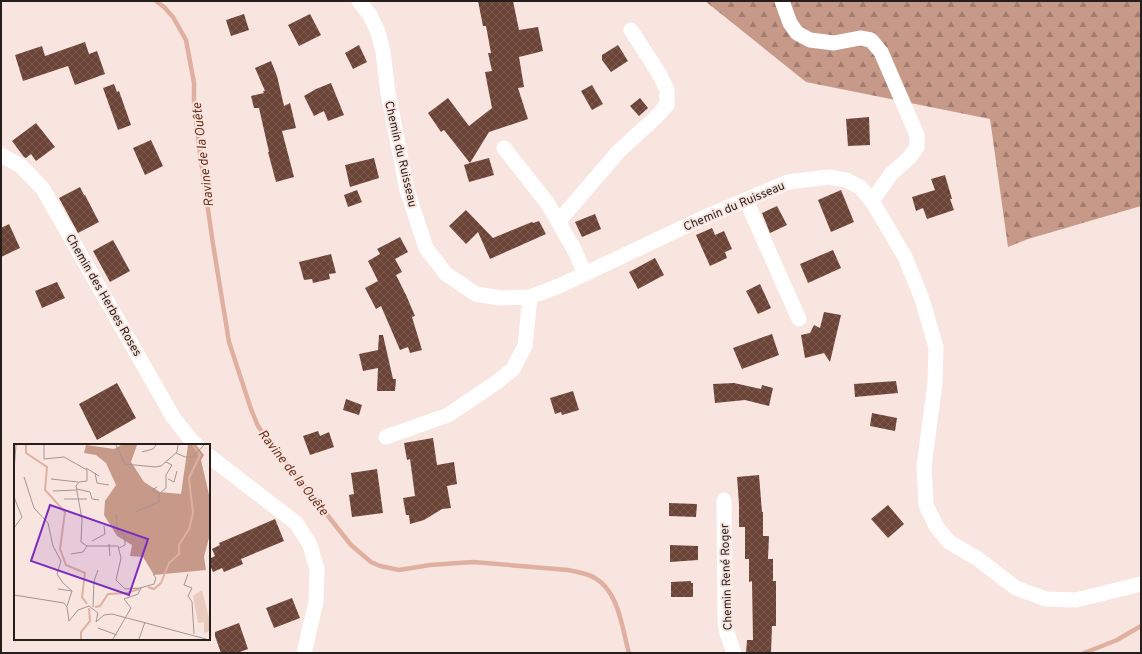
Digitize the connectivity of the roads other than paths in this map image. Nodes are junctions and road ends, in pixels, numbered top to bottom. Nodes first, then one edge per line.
1 (359, 1) edge
2 (782, 1) edge
3 (630, 30) dead end
4 (504, 148) dead end
5 (1, 155) edge
6 (746, 200) junction
7 (872, 201) junction
8 (558, 222) junction
9 (585, 274) junction
10 (530, 297) junction
11 (799, 319) dead end
12 (386, 437) dead end
13 (196, 444) edge
14 (210, 457) edge
15 (724, 500) dead end
16 (1141, 584) edge
17 (304, 653) edge
18 (734, 653) edge

1 - 10 street, Chemin du Ruisseau
2 - 7 street
3 - 8 street
4 - 8 street
5 - 13 street, Chemin des Herbes Roses
6 - 7 street, Chemin du Ruisseau
6 - 9 street, Chemin du Ruisseau
6 - 11 street
7 - 16 street, Chemin du Ruisseau
8 - 9 street
9 - 10 street, Chemin du Ruisseau
10 - 12 street
14 - 17 street
15 - 18 street, Chemin René Roger

